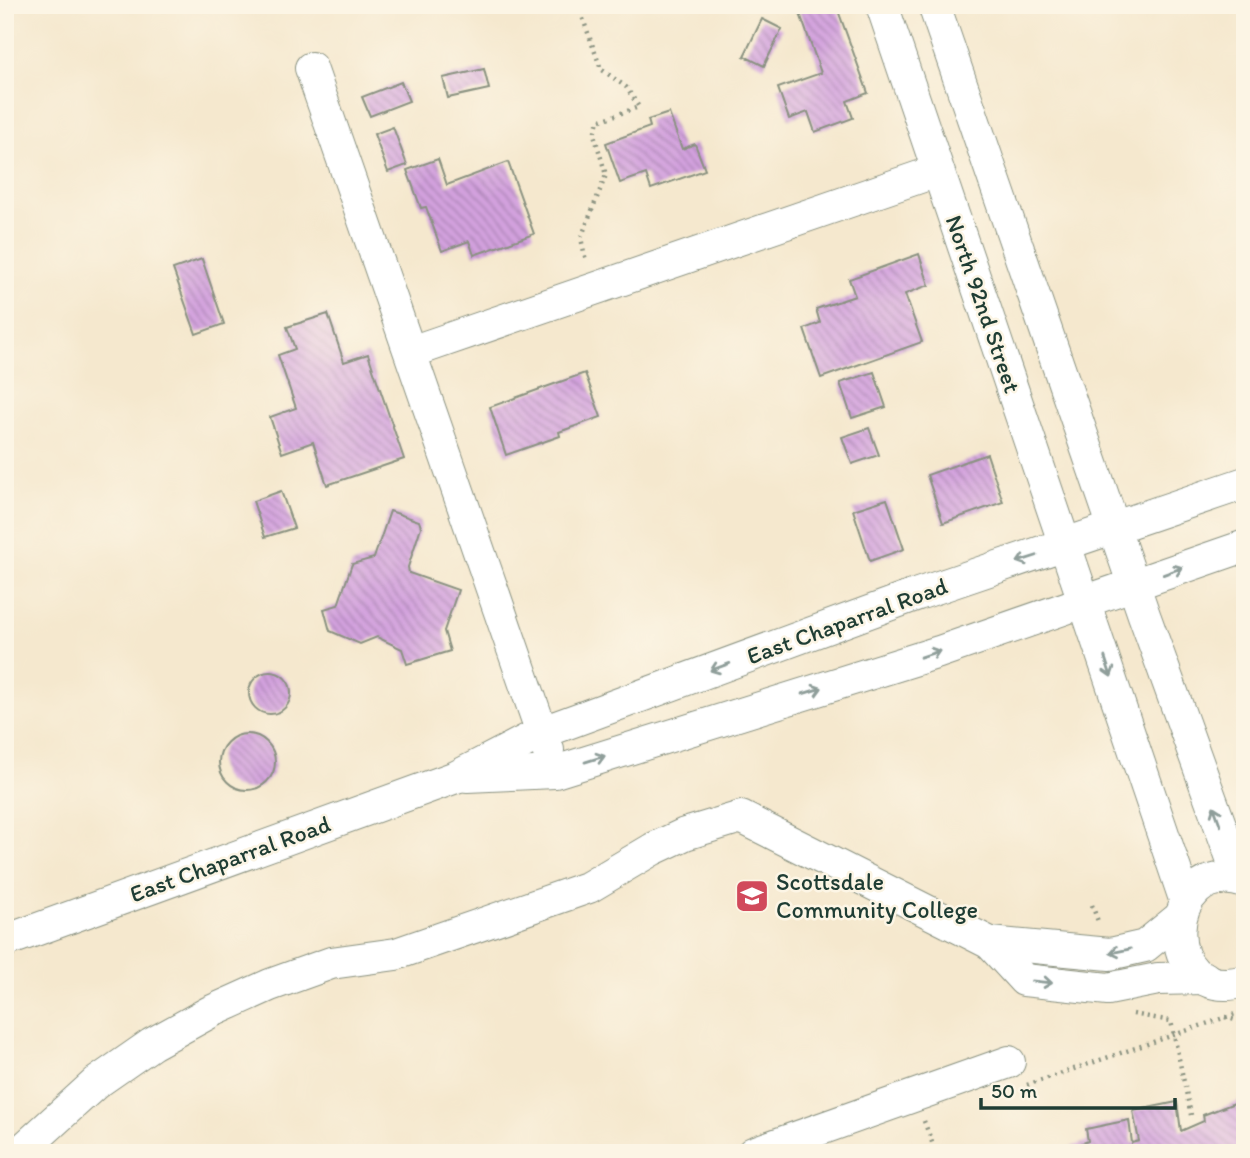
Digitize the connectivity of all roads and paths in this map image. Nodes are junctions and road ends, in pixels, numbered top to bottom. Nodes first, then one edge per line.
1 (578, 5) edge
2 (882, 5) edge
3 (934, 5) edge
4 (311, 68) dead end
5 (937, 171) junction
6 (593, 290) junction
7 (411, 352) junction
8 (1245, 484) edge
9 (1115, 529) junction
10 (1065, 546) junction
11 (1245, 546) edge
12 (1134, 586) junction
13 (1086, 602) junction
14 (543, 732) junction
15 (555, 772) junction
16 (456, 777) junction
17 (1242, 881) edge
18 (1182, 911) junction
19 (5, 941) edge
20 (989, 943) junction
21 (1205, 978) junction
22 (1245, 981) edge
23 (1245, 1010) edge
24 (1225, 1017) junction
25 (1245, 1023) edge
26 (1017, 1074) joint
27 (937, 1115) dead end
28 (924, 1120) junction
29 (912, 1124) dead end
30 (19, 1153) edge
31 (753, 1153) edge
32 (936, 1153) edge

1 - 6 path
2 - 5 street, North 92nd Street
3 - 9 street
4 - 7 street
5 - 6 street
5 - 10 street, North 92nd Street
6 - 7 street
7 - 14 street
8 - 9 street, East Chaparral Road
9 - 10 street, East Chaparral Road
9 - 12 street
10 - 13 street, North 92nd Street
10 -> 14 street, East Chaparral Road
12 -> 11 street, East Chaparral Road
12 - 13 street, East Chaparral Road
17 -> 12 street
15 -> 13 street, East Chaparral Road
13 -> 18 street, North 92nd Street
14 - 15 street
14 - 16 street, East Chaparral Road
15 - 16 street, East Chaparral Road
16 - 19 street, East Chaparral Road
17 - 18 street
18 -> 20 street
18 - 21 street, North 92nd Street
20 -> 21 street
20 - 30 street
21 - 22 street
23 - 24 path
24 - 25 path
24 - 26 path
26 - 31 street
27 - 28 path
28 - 29 path
28 - 32 path

